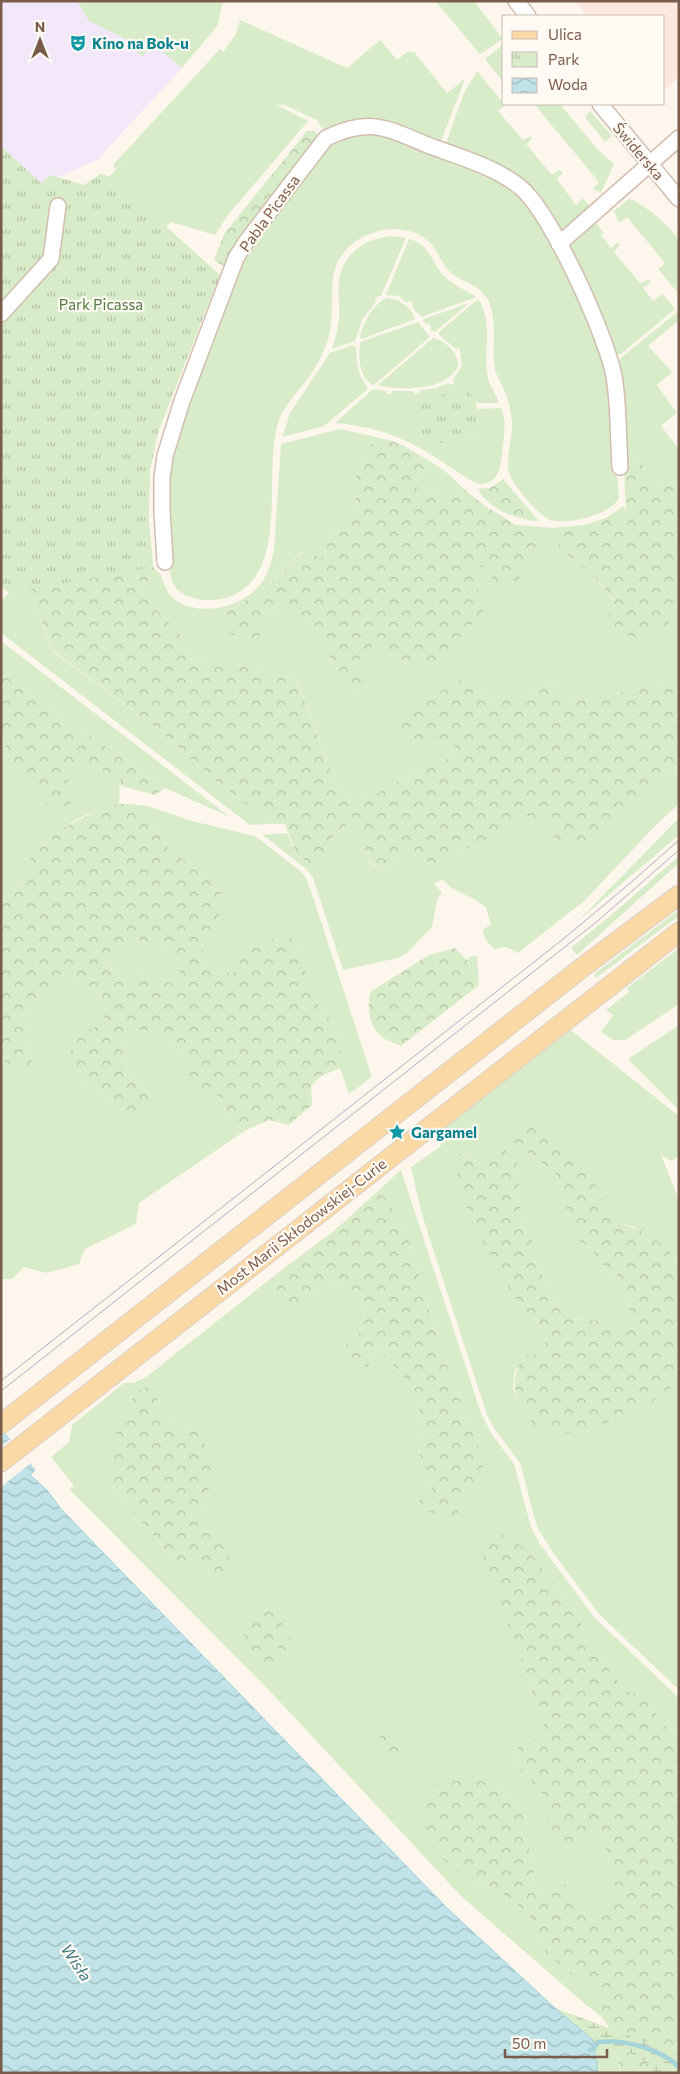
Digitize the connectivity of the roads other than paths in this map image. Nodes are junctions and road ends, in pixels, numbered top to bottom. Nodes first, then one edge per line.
1 (516, 1) edge
2 (527, 15) edge
3 (601, 105) edge
4 (679, 138) edge
5 (649, 164) junction
6 (679, 199) edge
7 (58, 206) dead end
8 (559, 244) junction
9 (1, 314) edge
10 (620, 467) dead end
11 (165, 562) dead end
12 (679, 895) edge
13 (679, 932) edge
14 (1, 1424) edge
15 (1, 1462) edge

1 - 2 street
3 - 5 street, Świderska
4 - 5 street
5 - 6 street, Świderska
5 - 8 street
7 - 9 street
8 - 10 street, Pabla Picassa
8 - 11 street, Pabla Picassa
12 - 14 main road, Most Marii Skłodowskiej-Curie
13 - 15 main road, Most Marii Skłodowskiej-Curie

